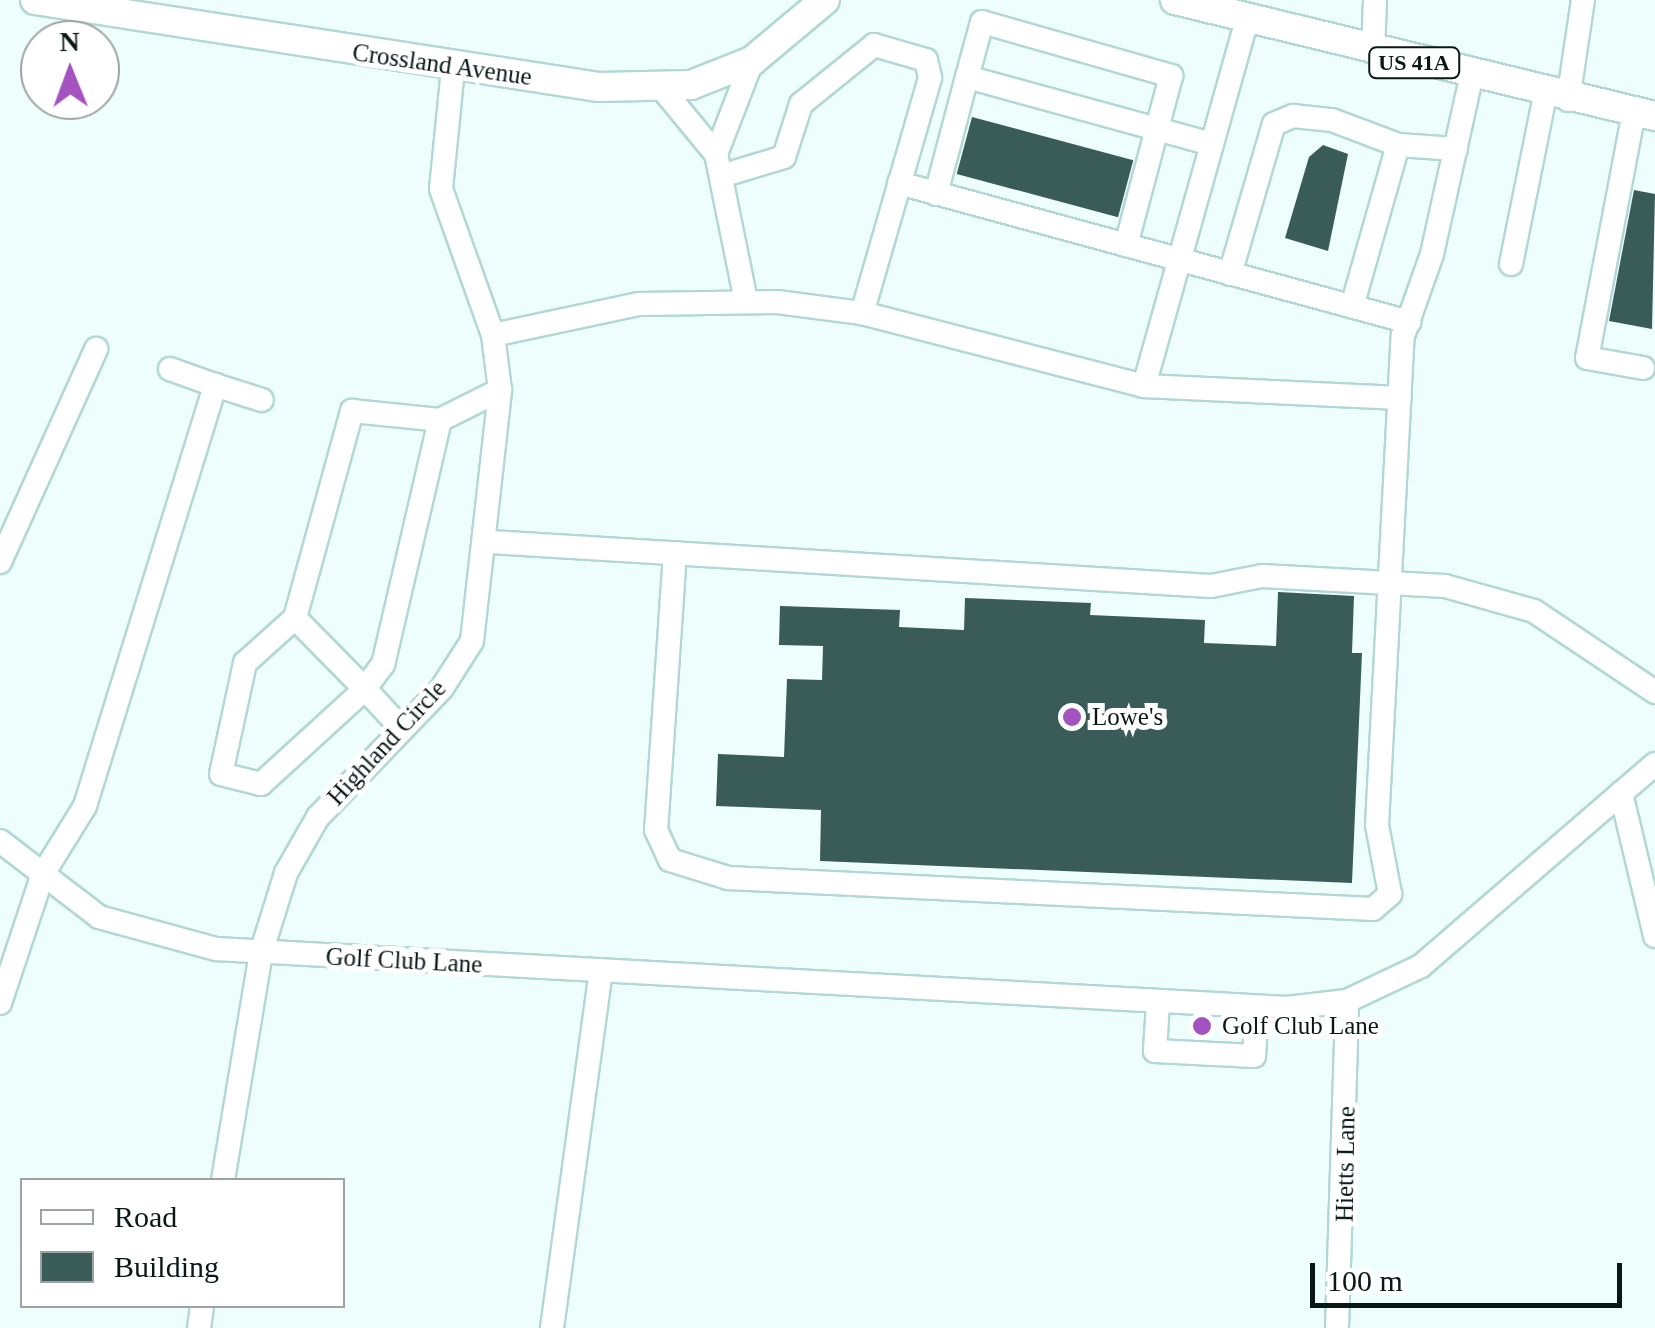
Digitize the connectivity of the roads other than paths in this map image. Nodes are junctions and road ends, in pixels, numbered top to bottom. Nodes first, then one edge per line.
1 (35, 0) edge
2 (825, 0) edge
3 (1175, 0) edge
4 (1375, 0) edge
5 (1583, 0) edge
6 (1247, 19) junction
7 (1373, 52) junction
8 (752, 61) junction
9 (453, 68) junction
10 (966, 78) junction
11 (1471, 78) junction
12 (660, 86) junction
13 (1557, 98) junction
14 (1645, 114) edge
15 (1157, 130) junction
16 (1212, 144) junction
17 (1398, 146) junction
18 (1456, 148) junction
19 (719, 165) junction
20 (899, 183) junction
21 (936, 194) junction
22 (1126, 245) junction
23 (1180, 260) junction
24 (1511, 264) dead end
25 (1230, 274) junction
26 (746, 300) junction
27 (1352, 308) junction
28 (862, 313) junction
29 (1409, 322) junction
30 (493, 334) junction
31 (96, 349) dead end
32 (1643, 368) dead end
33 (170, 369) dead end
34 (215, 385) junction
35 (1144, 386) junction
36 (500, 390) junction
37 (1400, 398) junction
38 (262, 400) dead end
39 (440, 420) junction
40 (490, 542) junction
41 (675, 554) junction
42 (0, 562) edge
43 (1390, 583) junction
44 (295, 618) junction
45 (365, 690) junction
46 (1655, 692) edge
47 (402, 729) junction
48 (1655, 764) edge
49 (1621, 793) junction
50 (0, 841) edge
51 (43, 874) junction
52 (1655, 936) edge
53 (260, 953) junction
54 (602, 972) junction
55 (1347, 1000) junction
56 (0, 1003) edge
57 (1158, 1003) junction
58 (1257, 1009) junction
59 (223, 1178) edge
60 (552, 1328) edge
61 (1337, 1328) edge

1 - 9 main road, Crossland Avenue
2 - 8 main road, Crossland Avenue
3 - 6 main road, US 41A
4 - 7 street
5 - 13 street
6 - 7 main road, US 41A
6 - 16 street
7 - 11 main road, US 41A
8 - 12 main road, Crossland Avenue
8 - 19 street
9 - 12 main road, Crossland Avenue
9 - 30 street, Highland Circle
10 - 15 street
10 - 15 street
10 - 21 street
11 - 13 main road, US 41A
11 - 18 street
12 - 19 street
13 - 14 main road, US 41A
13 - 24 street
14 - 32 street
15 - 16 street
15 - 22 street
16 - 23 street
17 - 18 street
17 - 25 street
17 - 27 street
18 - 29 street
19 - 20 street
19 - 26 street
20 - 21 street
20 - 28 street
21 - 22 street
22 - 23 street
23 - 25 street
23 - 35 street
25 - 27 street
26 - 28 street
26 - 30 street
27 - 29 street
28 - 35 street
29 - 37 street
30 - 36 street, Highland Circle
31 - 42 street
33 - 34 street
34 - 38 street
34 - 51 street
35 - 37 street
36 - 39 street
36 - 40 street, Highland Circle
37 - 43 street
39 - 44 street
39 - 45 street
40 - 41 street
40 - 47 street, Highland Circle
41 - 43 street
41 - 43 street
43 - 46 street
44 - 45 street
44 - 45 street
45 - 47 street
47 - 53 street, Highland Circle
48 - 49 street, Golf Club Lane
49 - 52 street
49 - 55 street, Golf Club Lane
50 - 51 street, Golf Club Lane
51 - 53 street, Golf Club Lane
51 - 56 street
53 - 54 street, Golf Club Lane
53 - 59 street, Highland Circle
54 - 57 street, Golf Club Lane
54 - 60 street
55 - 58 street, Golf Club Lane
55 - 61 street, Hietts Lane
57 - 58 street, Golf Club Lane
57 - 58 street

